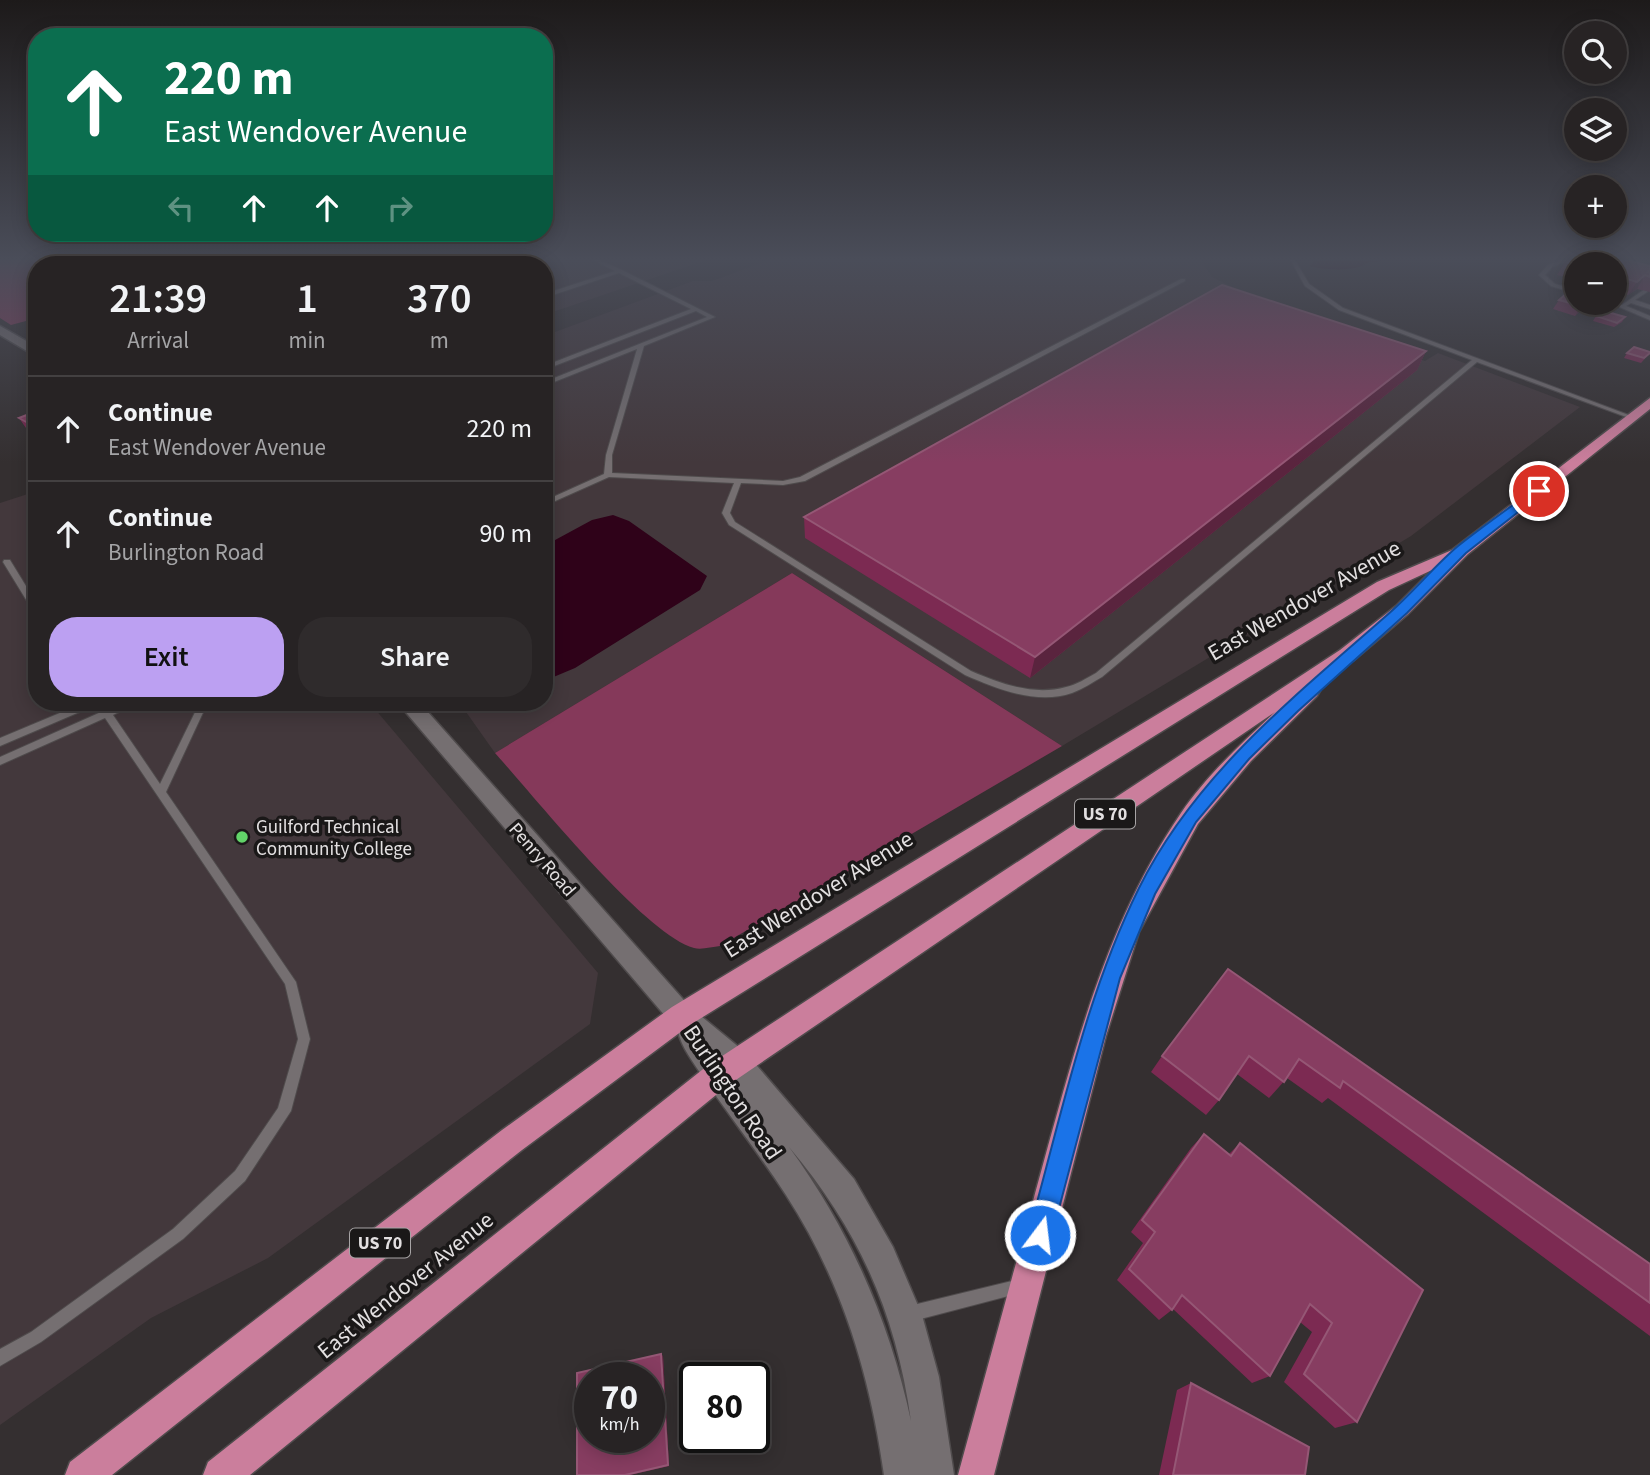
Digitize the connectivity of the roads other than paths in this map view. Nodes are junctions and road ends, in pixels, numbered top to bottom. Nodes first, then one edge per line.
1 (653, 326) edge
2 (690, 326) edge
3 (1096, 326) edge
4 (1385, 326) edge
5 (0, 330) edge
6 (641, 346) junction
7 (28, 347) edge
8 (1475, 360) junction
9 (553, 365) edge
10 (553, 380) edge
11 (1650, 402) edge
12 (1631, 417) junction
13 (608, 475) junction
14 (738, 481) junction
15 (553, 500) edge
16 (1462, 550) junction
17 (8, 562) dead end
18 (28, 596) edge
19 (1348, 655) junction
20 (72, 711) edge
21 (112, 711) edge
22 (200, 711) edge
23 (415, 711) edge
24 (107, 713) junction
25 (0, 741) edge
26 (0, 761) edge
27 (162, 791) junction
28 (681, 1016) junction
29 (726, 1069) junction
30 (1027, 1284) junction
31 (905, 1315) junction
32 (0, 1358) edge
33 (83, 1475) edge
34 (221, 1475) edge
35 (902, 1475) edge
36 (936, 1475) edge
37 (976, 1475) edge

1 - 9 lane
2 - 6 lane
3 - 14 lane
4 - 8 lane
5 - 7 main road
6 - 10 lane
6 - 13 lane
8 - 12 lane
8 - 14 lane
11 - 12 highway, US 70
12 - 16 highway, US 70
13 - 14 lane
13 - 15 lane
16 - 19 highway, East Wendover Avenue / US 70
16 - 28 highway, East Wendover Avenue / US 70
17 - 18 lane
19 - 29 highway, East Wendover Avenue / US 70
19 - 30 highway
20 - 25 lane
21 - 24 lane
22 - 27 lane
23 - 28 main road, Penry Road
24 - 26 lane
24 - 27 lane
27 - 32 lane
28 - 29 main road, Burlington Road
28 - 33 highway, East Wendover Avenue / US 70
29 - 31 main road, Burlington Road
29 - 34 highway, East Wendover Avenue / US 70
29 - 35 main road, Burlington Road
30 - 31 lane
30 - 37 highway
31 - 36 main road, Burlington Road

